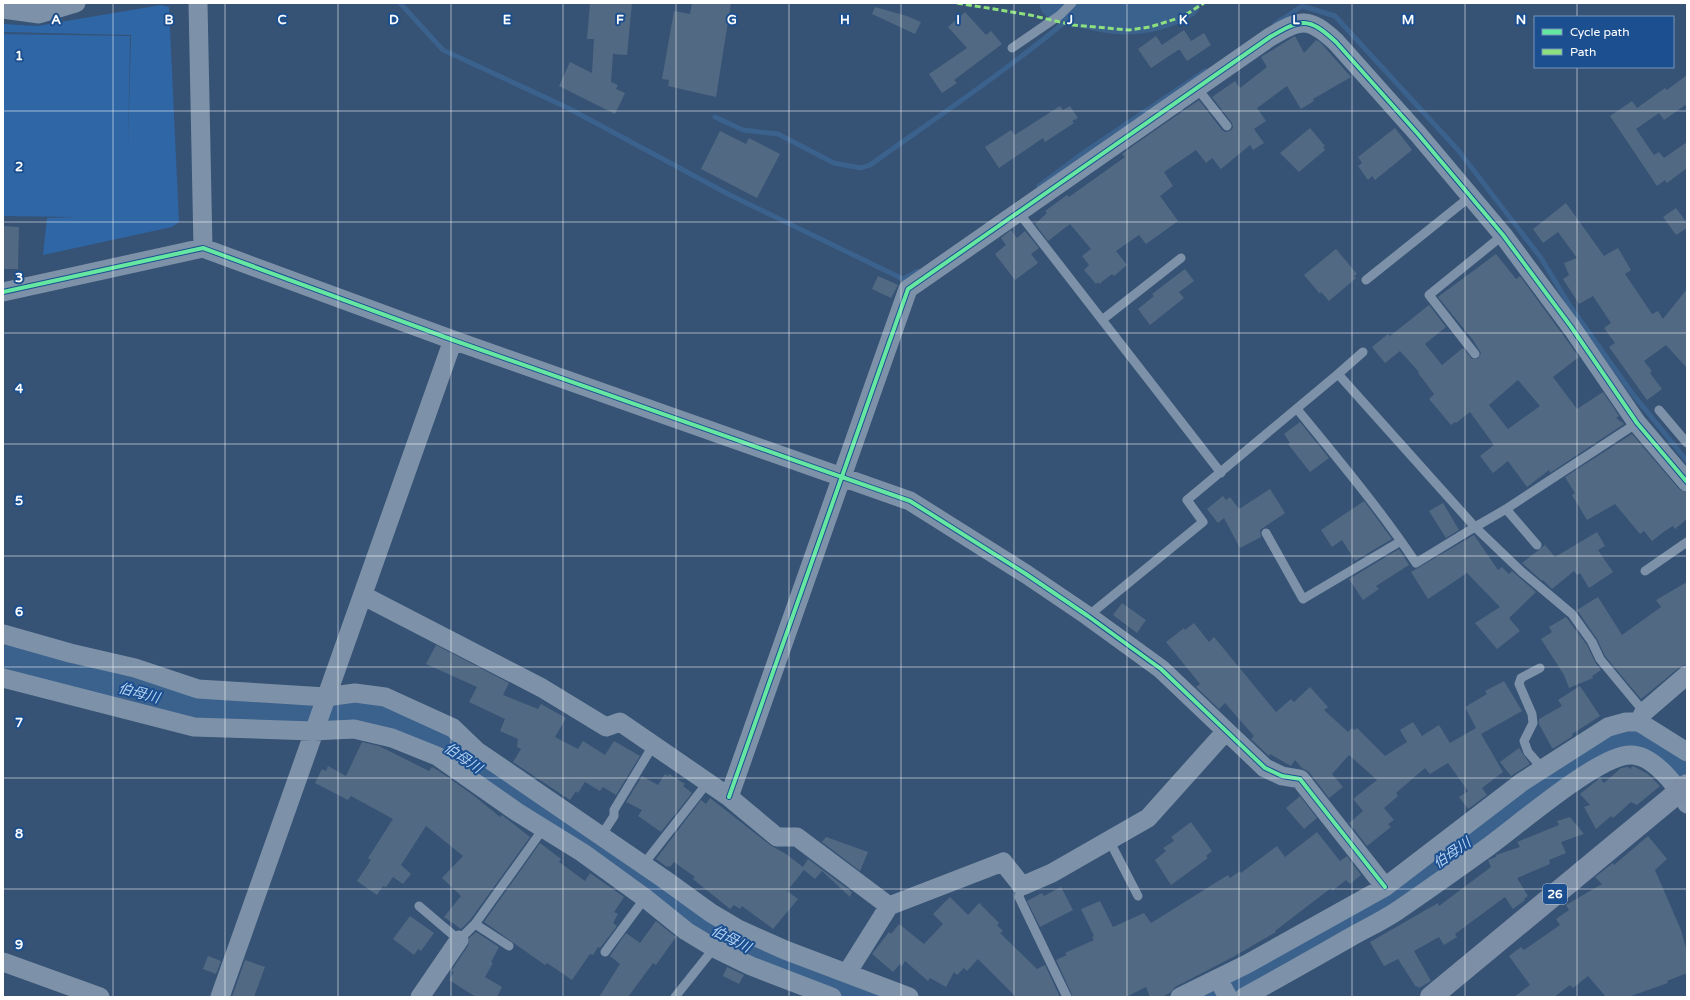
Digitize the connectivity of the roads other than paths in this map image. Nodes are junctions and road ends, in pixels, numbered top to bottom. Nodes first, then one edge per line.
1 (76, 3) edge
2 (198, 3) edge
3 (1072, 3) edge
4 (3, 9) edge
5 (1012, 48) dead end
6 (1197, 88) junction
7 (1227, 126) dead end
8 (1471, 196) junction
9 (1019, 212) junction
10 (1503, 235) junction
11 (203, 248) junction
12 (1181, 258) dead end
13 (1366, 280) dead end
14 (3, 292) edge
15 (1102, 320) junction
16 (453, 340) junction
17 (1363, 352) dead end
18 (1475, 354) dead end
19 (1338, 374) junction
20 (1297, 409) junction
21 (1660, 410) dead end
22 (1637, 422) junction
23 (1687, 443) edge
24 (1221, 473) junction
25 (843, 478) junction
26 (1687, 482) edge
27 (1506, 510) junction
28 (1475, 527) junction
29 (1266, 533) dead end
30 (1401, 541) junction
31 (1687, 542) edge
32 (1536, 545) dead end
33 (1645, 572) dead end
34 (364, 596) junction
35 (1088, 616) junction
36 (3, 634) edge
37 (1540, 668) dead end
38 (1687, 675) edge
39 (3, 678) edge
40 (325, 700) junction
41 (1642, 717) junction
42 (315, 727) junction
43 (1226, 731) junction
44 (654, 744) junction
45 (1687, 752) edge
46 (1543, 769) junction
47 (708, 782) junction
48 (1684, 793) edge
49 (729, 797) junction
50 (558, 806) junction
51 (543, 828) junction
52 (601, 836) junction
53 (1109, 840) junction
54 (643, 865) junction
55 (1022, 886) junction
56 (1385, 887) junction
57 (1138, 896) dead end
58 (645, 898) junction
59 (419, 906) dead end
60 (889, 906) junction
61 (475, 924) junction
62 (459, 940) junction
63 (509, 946) dead end
64 (714, 948) junction
65 (605, 952) dead end
66 (3, 962) edge
67 (847, 973) junction
68 (1218, 979) junction
69 (100, 997) edge
70 (220, 997) edge
71 (420, 997) edge
72 (675, 997) edge
73 (832, 997) edge
74 (909, 997) edge
75 (1067, 997) edge
76 (1180, 997) edge
77 (1228, 997) edge
78 (1244, 997) edge
79 (1431, 997) edge

1 - 4 street
2 - 11 street
3 - 5 lane
6 - 7 lane
6 - 8 street
6 - 9 street
8 - 10 street
8 - 13 lane
9 - 15 lane
9 - 25 street
10 - 18 lane
10 - 22 street
11 - 14 street
11 - 16 street
12 - 15 lane
15 - 24 lane
16 - 25 street
16 - 34 street
17 - 19 lane
19 - 20 lane
19 - 28 lane
20 - 24 lane
20 - 30 lane
21 - 23 lane
22 - 26 street
22 - 27 lane
24 - 35 lane
25 - 35 street
25 - 49 street
27 - 28 lane
27 - 32 lane
28 - 30 lane
28 - 41 lane
29 - 30 lane
31 - 33 lane
34 - 40 street
34 - 44 street
35 - 43 street
36 - 40 street
37 - 46 lane
38 - 41 street
39 - 42 street
40 - 42 street
40 - 50 street
41 - 45 street
41 - 46 street
42 - 51 street
42 - 70 street
43 - 53 street
43 - 56 street
44 - 47 street
44 - 52 lane
46 - 56 street
47 - 49 street
47 - 54 lane
48 - 78 street
48 - 79 main road, 26
49 - 60 street
50 - 51 street
50 - 52 street
51 - 58 street
51 - 61 lane
52 - 54 street
53 - 55 street
53 - 57 lane
54 - 67 street
55 - 60 street
55 - 75 lane
56 - 68 street
58 - 64 street
58 - 65 lane
59 - 62 lane
60 - 67 street
61 - 62 lane
61 - 63 lane
62 - 71 street
64 - 72 lane
64 - 73 street
66 - 69 street
67 - 74 street
68 - 76 street
68 - 77 street

